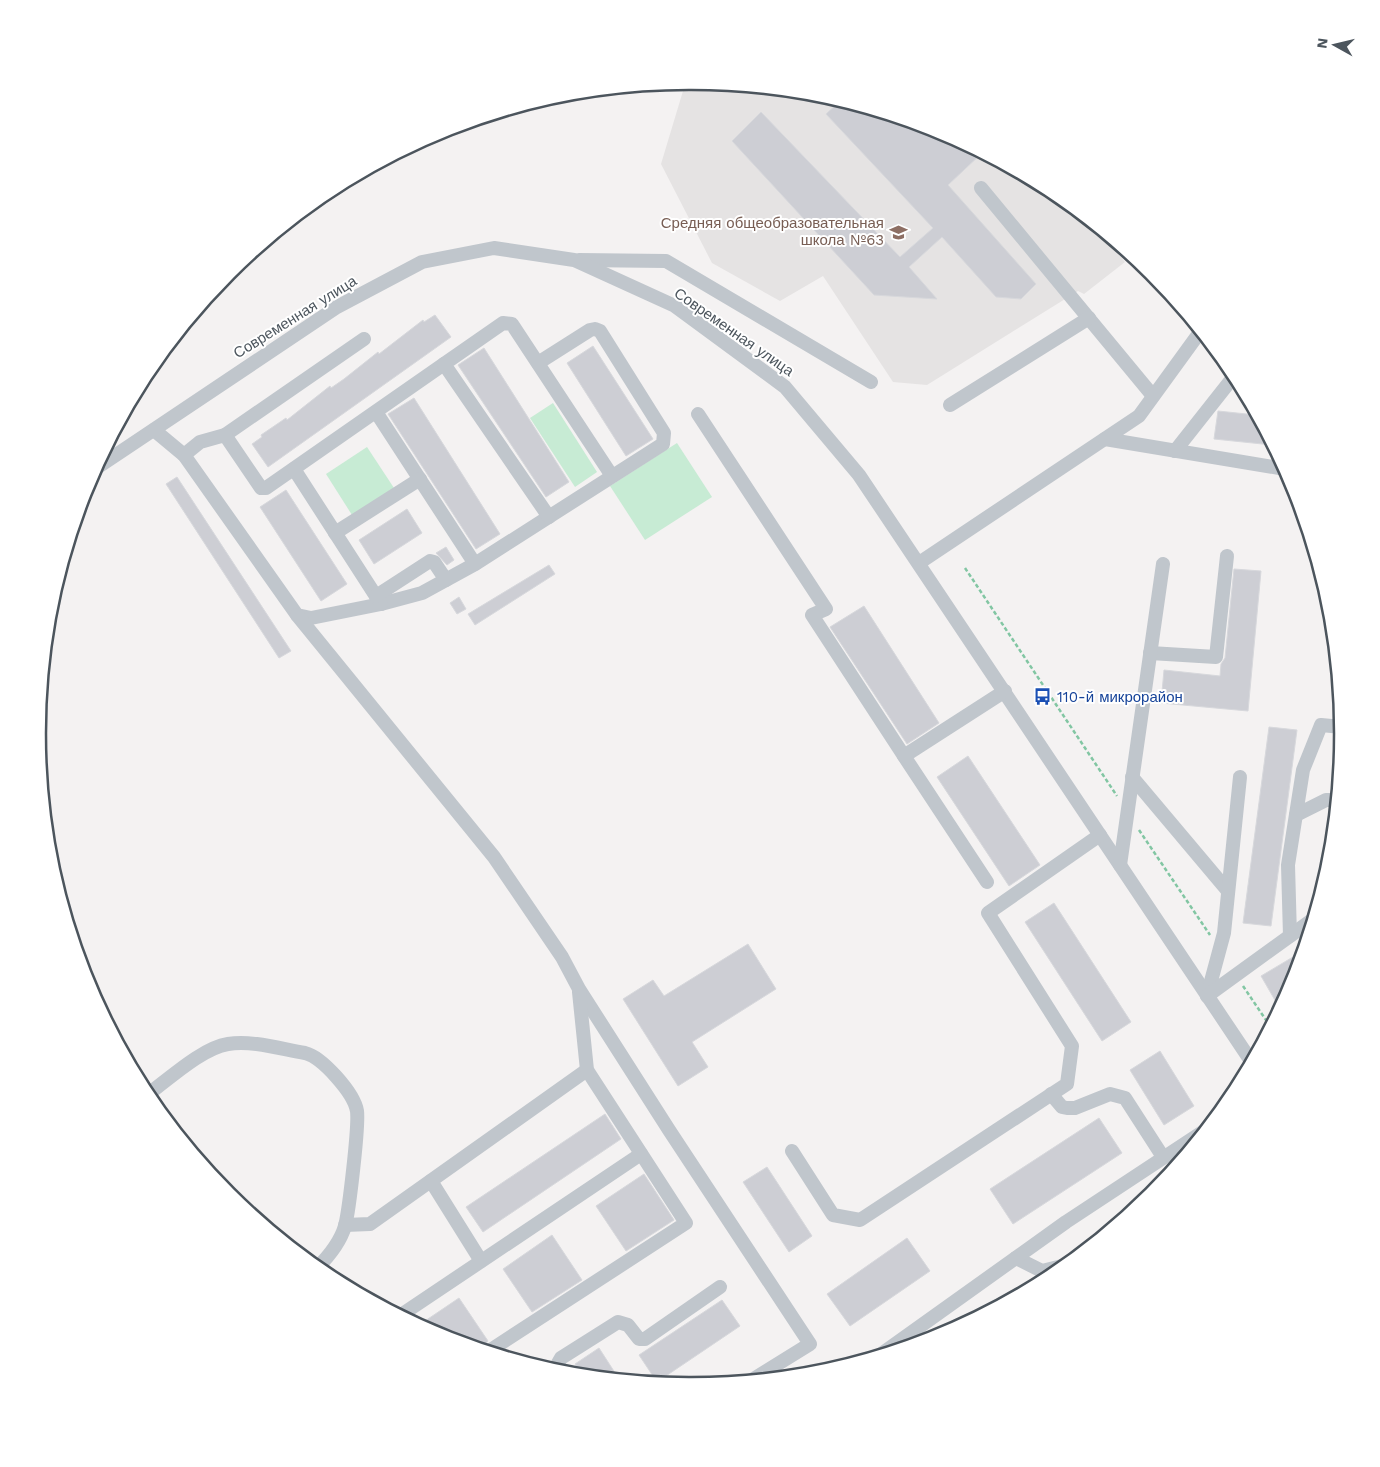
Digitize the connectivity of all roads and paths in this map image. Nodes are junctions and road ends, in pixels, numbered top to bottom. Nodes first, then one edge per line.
1 (981, 188) dead end
2 (574, 260) junction
3 (1089, 318) junction
4 (1197, 337) edge
5 (364, 339) dead end
6 (538, 363) junction
7 (444, 364) junction
8 (871, 382) dead end
9 (1229, 382) edge
10 (1153, 396) junction
11 (950, 405) dead end
12 (376, 412) junction
13 (698, 414) dead end
14 (154, 430) junction
15 (225, 435) junction
16 (1105, 439) junction
17 (1175, 451) junction
18 (184, 456) junction
19 (107, 461) edge
20 (1276, 467) edge
21 (294, 469) junction
22 (612, 476) junction
23 (420, 479) junction
24 (548, 517) junction
25 (335, 533) junction
26 (1227, 556) dead end
27 (475, 564) junction
28 (919, 564) junction
29 (1163, 564) dead end
30 (446, 580) junction
31 (379, 600) junction
32 (297, 615) junction
33 (1150, 653) junction
34 (1005, 691) junction
35 (1334, 726) edge
36 (904, 756) junction
37 (1132, 777) junction
38 (1240, 777) dead end
39 (1330, 800) edge
40 (1296, 815) junction
41 (1100, 834) junction
42 (1120, 865) junction
43 (987, 882) dead end
44 (1228, 891) junction
45 (1304, 926) edge
46 (1290, 936) junction
47 (579, 989) junction
48 (1207, 996) junction
49 (1247, 1056) edge
50 (587, 1070) junction
51 (154, 1090) edge
52 (1051, 1094) junction
53 (792, 1151) dead end
54 (1180, 1151) edge
55 (641, 1154) junction
56 (1163, 1157) junction
57 (431, 1181) junction
58 (345, 1225) junction
59 (1016, 1258) junction
60 (481, 1261) junction
61 (322, 1262) edge
62 (1047, 1269) edge
63 (720, 1287) dead end
64 (406, 1312) edge
65 (895, 1344) edge
66 (496, 1347) edge
67 (559, 1364) edge
68 (763, 1373) edge

1 - 3 street
2 - 8 street
2 - 14 street, Современная улица
2 - 28 street, Современная улица
3 - 10 street
3 - 11 street
4 - 10 street
5 - 15 street
6 - 7 street
6 - 22 street
6 - 22 street
7 - 12 street
7 - 24 street
9 - 17 street
10 - 16 street
12 - 21 street
12 - 23 street
13 - 36 street
14 - 18 street
14 - 19 street, Современная улица
15 - 18 street
15 - 21 street
16 - 17 street
16 - 28 street
17 - 20 street
18 - 32 street
21 - 25 street
22 - 24 street
23 - 25 street
23 - 27 street
24 - 27 street
25 - 31 street
26 - 33 street
27 - 30 street
28 - 34 street, Современная улица
29 - 33 street
30 - 31 street
30 - 31 street
31 - 32 street
32 - 47 street
33 - 37 street
34 - 36 street
34 - 41 street, Современная улица
35 - 40 street
36 - 43 street
37 - 42 street
37 - 44 street
38 - 44 street
39 - 40 street
40 - 46 street
41 - 42 street, Современная улица
41 - 52 street
42 - 48 street, Современная улица
44 - 48 street
45 - 46 street
46 - 48 street
47 - 50 street
47 - 68 street
48 - 49 street, Современная улица
50 - 55 street
50 - 57 street
51 - 58 street
52 - 53 street
52 - 56 street
54 - 56 street
55 - 60 street
55 - 66 street
56 - 59 street
57 - 58 street
57 - 60 street
58 - 61 street
59 - 62 street
59 - 65 street
60 - 64 street
63 - 67 street

